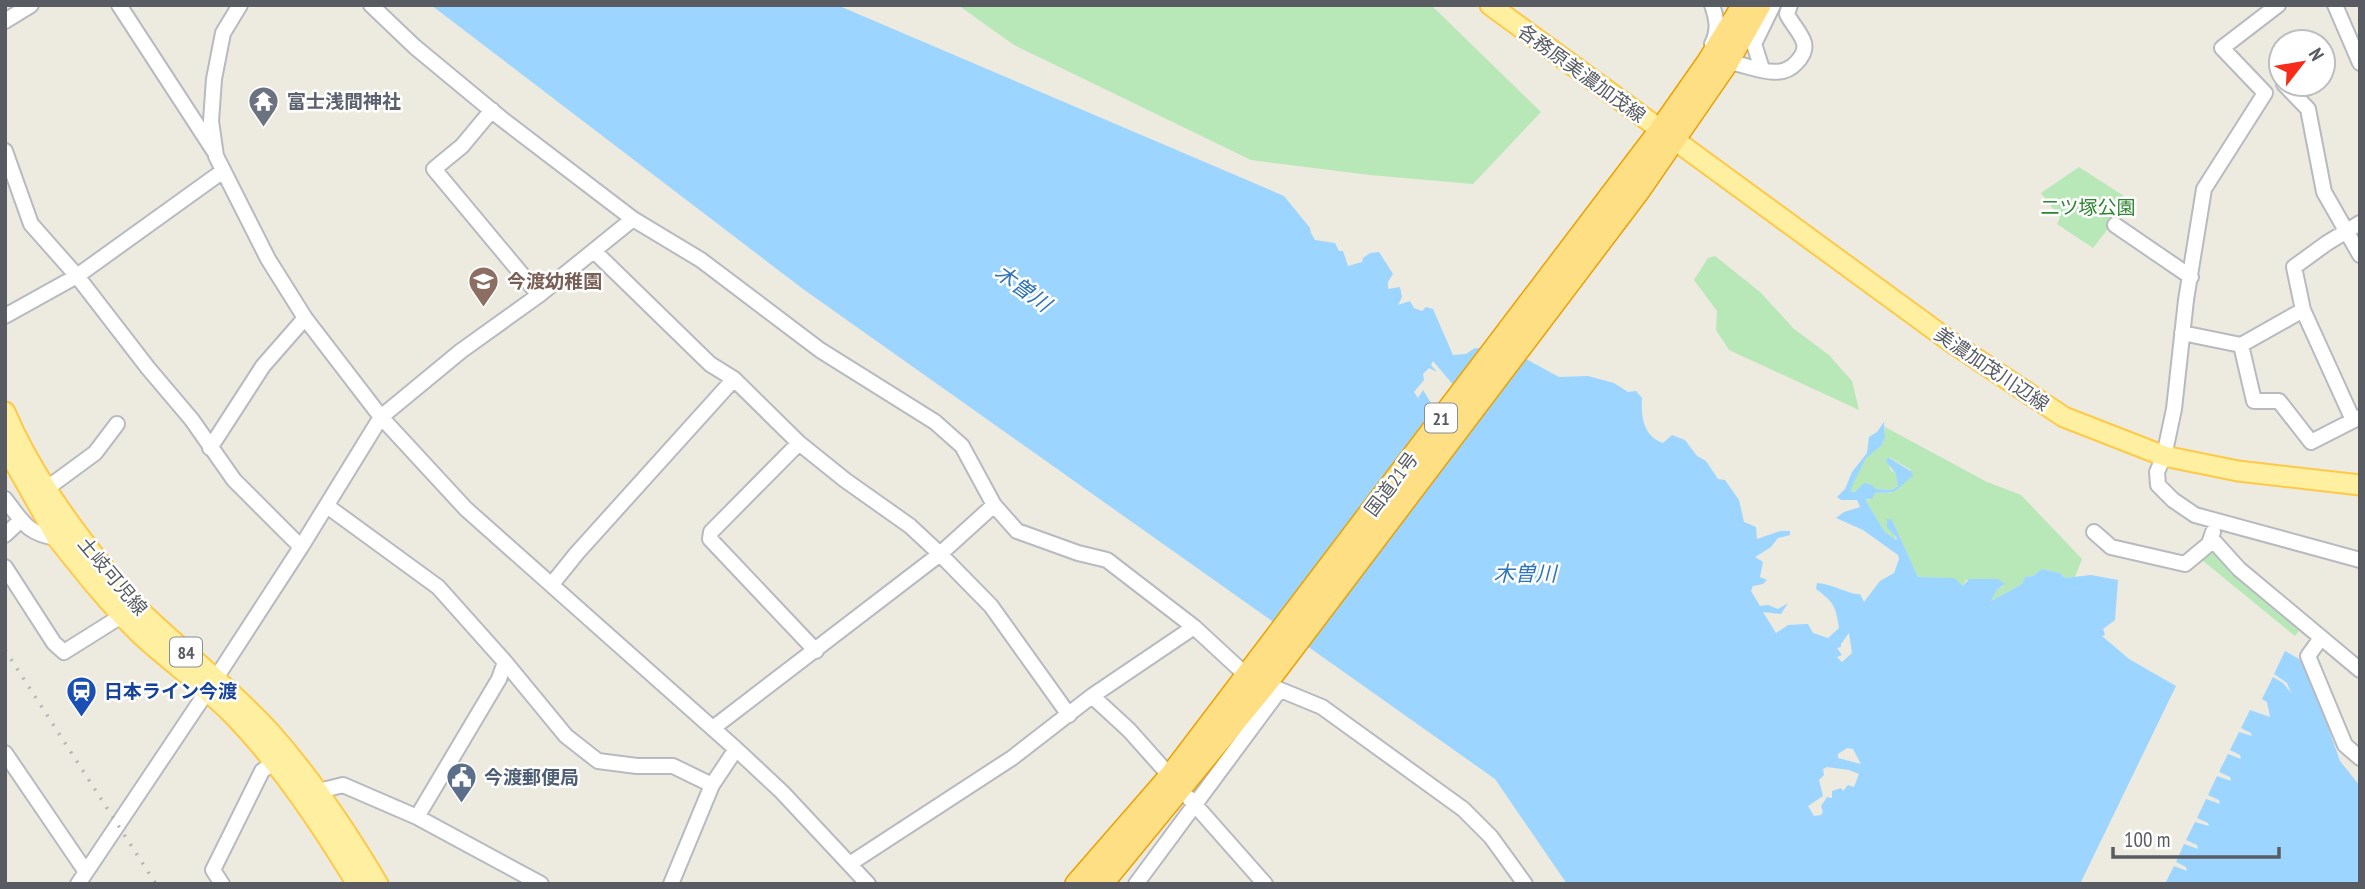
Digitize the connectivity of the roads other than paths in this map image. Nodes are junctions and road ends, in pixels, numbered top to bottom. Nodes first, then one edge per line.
1 (31, 5) edge
2 (119, 5) edge
3 (240, 5) edge
4 (371, 5) edge
5 (1490, 5) edge
6 (1712, 5) edge
7 (1723, 5) edge
8 (1742, 5) edge
9 (1760, 5) edge
10 (1773, 5) edge
11 (1790, 5) edge
12 (2278, 5) edge
13 (2335, 5) edge
14 (1717, 20) junction
15 (5, 21) edge
16 (1728, 62) junction
17 (1707, 63) junction
18 (2360, 63) edge
19 (1762, 69) junction
20 (2265, 93) joint
21 (2297, 98) edge
22 (492, 110) junction
23 (1667, 135) junction
24 (5, 151) edge
25 (216, 156) junction
26 (223, 171) junction
27 (633, 219) junction
28 (2115, 225) dead end
29 (2354, 227) edge
30 (594, 251) junction
31 (2360, 255) edge
32 (77, 276) junction
33 (2191, 277) junction
34 (538, 295) junction
35 (2302, 310) junction
36 (5, 316) edge
37 (305, 318) junction
38 (2182, 333) junction
39 (2241, 345) junction
40 (734, 379) junction
41 (5, 412) edge
42 (381, 417) junction
43 (2356, 418) edge
44 (117, 424) dead end
45 (799, 443) junction
46 (5, 446) edge
47 (210, 448) junction
48 (2164, 456) junction
49 (2360, 485) edge
50 (46, 489) junction
51 (5, 499) edge
52 (993, 505) junction
53 (327, 506) junction
54 (21, 520) junction
55 (2216, 522) junction
56 (2094, 532) dead end
57 (5, 535) edge
58 (57, 538) junction
59 (2211, 538) junction
60 (301, 547) junction
61 (940, 554) junction
62 (2360, 560) edge
63 (5, 568) edge
64 (552, 584) junction
65 (121, 613) junction
66 (1194, 627) junction
67 (2321, 638) junction
68 (816, 651) junction
69 (505, 662) junction
70 (2360, 670) edge
71 (1246, 675) junction
72 (1270, 676) junction
73 (211, 684) junction
74 (1092, 696) junction
75 (1069, 715) junction
76 (713, 728) junction
77 (736, 749) junction
78 (5, 753) edge
79 (2360, 758) edge
80 (274, 762) junction
81 (712, 785) junction
82 (1182, 790) junction
83 (319, 791) junction
84 (417, 817) junction
85 (851, 863) junction
86 (519, 879) edge
87 (82, 880) edge
88 (222, 884) edge
89 (357, 884) edge
90 (378, 884) edge
91 (541, 884) edge
92 (671, 884) edge
93 (868, 884) edge
94 (1076, 884) edge
95 (1102, 884) edge
96 (1136, 884) edge
97 (1265, 884) edge
98 (1525, 884) edge

1 - 15 street
2 - 25 street
3 - 25 street
4 - 22 street
5 - 23 main road, 各務原美濃加茂線
6 - 14 street
7 - 14 street
8 - 17 highway, 国道21号 / 21
9 - 16 highway, 国道21号 / 21
10 - 19 street
11 - 19 street
12 - 20 street
13 - 18 street
14 - 17 street
16 - 19 street
16 - 23 highway, 国道21号 / 21
17 - 23 highway, 国道21号 / 21
20 - 33 street
21 - 29 street
22 - 27 street
22 - 34 street
23 - 48 main road, 美濃加茂川辺線
23 - 72 highway, 国道21号 / 21
24 - 32 street
25 - 26 street
26 - 32 street
26 - 37 street
27 - 30 street
27 - 52 street
28 - 33 street
29 - 31 street
29 - 35 street
30 - 34 street
30 - 40 street
32 - 36 street
32 - 47 street
33 - 38 street
34 - 42 street
35 - 39 street
35 - 43 street
37 - 42 street
37 - 47 street
38 - 39 street
38 - 48 street
39 - 43 street
40 - 45 street
40 - 64 street
41 - 50 main road, 土岐可児線 / 84
42 - 53 street
42 - 64 street
44 - 50 street
45 - 61 street
45 - 68 street
46 - 58 main road, 土岐可児線 / 84
47 - 60 street
48 - 49 main road, 美濃加茂川辺線
48 - 55 street
50 - 73 main road, 土岐可児線 / 84
51 - 54 street
52 - 61 street
52 - 66 street
53 - 60 street
53 - 69 street
54 - 57 street
54 - 58 street
55 - 59 street
55 - 62 street
56 - 59 street
58 - 65 main road, 土岐可児線 / 84
59 - 67 street
60 - 73 street
61 - 68 street
61 - 75 street
63 - 65 street
64 - 76 street
65 - 73 main road, 土岐可児線 / 84
66 - 71 street
66 - 74 street
67 - 70 street
67 - 79 street
68 - 76 street
69 - 81 street
69 - 84 street
71 - 72 highway, 国道21号 / 21
71 - 82 highway, 国道21号 / 21
72 - 82 highway, 国道21号 / 21
72 - 98 street
73 - 80 main road, 土岐可児線 / 84
73 - 83 main road, 土岐可児線 / 84
73 - 87 street
74 - 75 street
74 - 82 street
75 - 85 street
76 - 77 street
77 - 81 street
77 - 85 street
78 - 87 street
80 - 88 street
80 - 89 main road, 土岐可児線 / 84
81 - 92 street
82 - 94 highway, 国道21号 / 21
82 - 95 highway, 国道21号 / 21
82 - 96 street
82 - 97 street
83 - 84 street
83 - 90 main road, 土岐可児線 / 84
84 - 86 street
85 - 93 street
86 - 91 street

